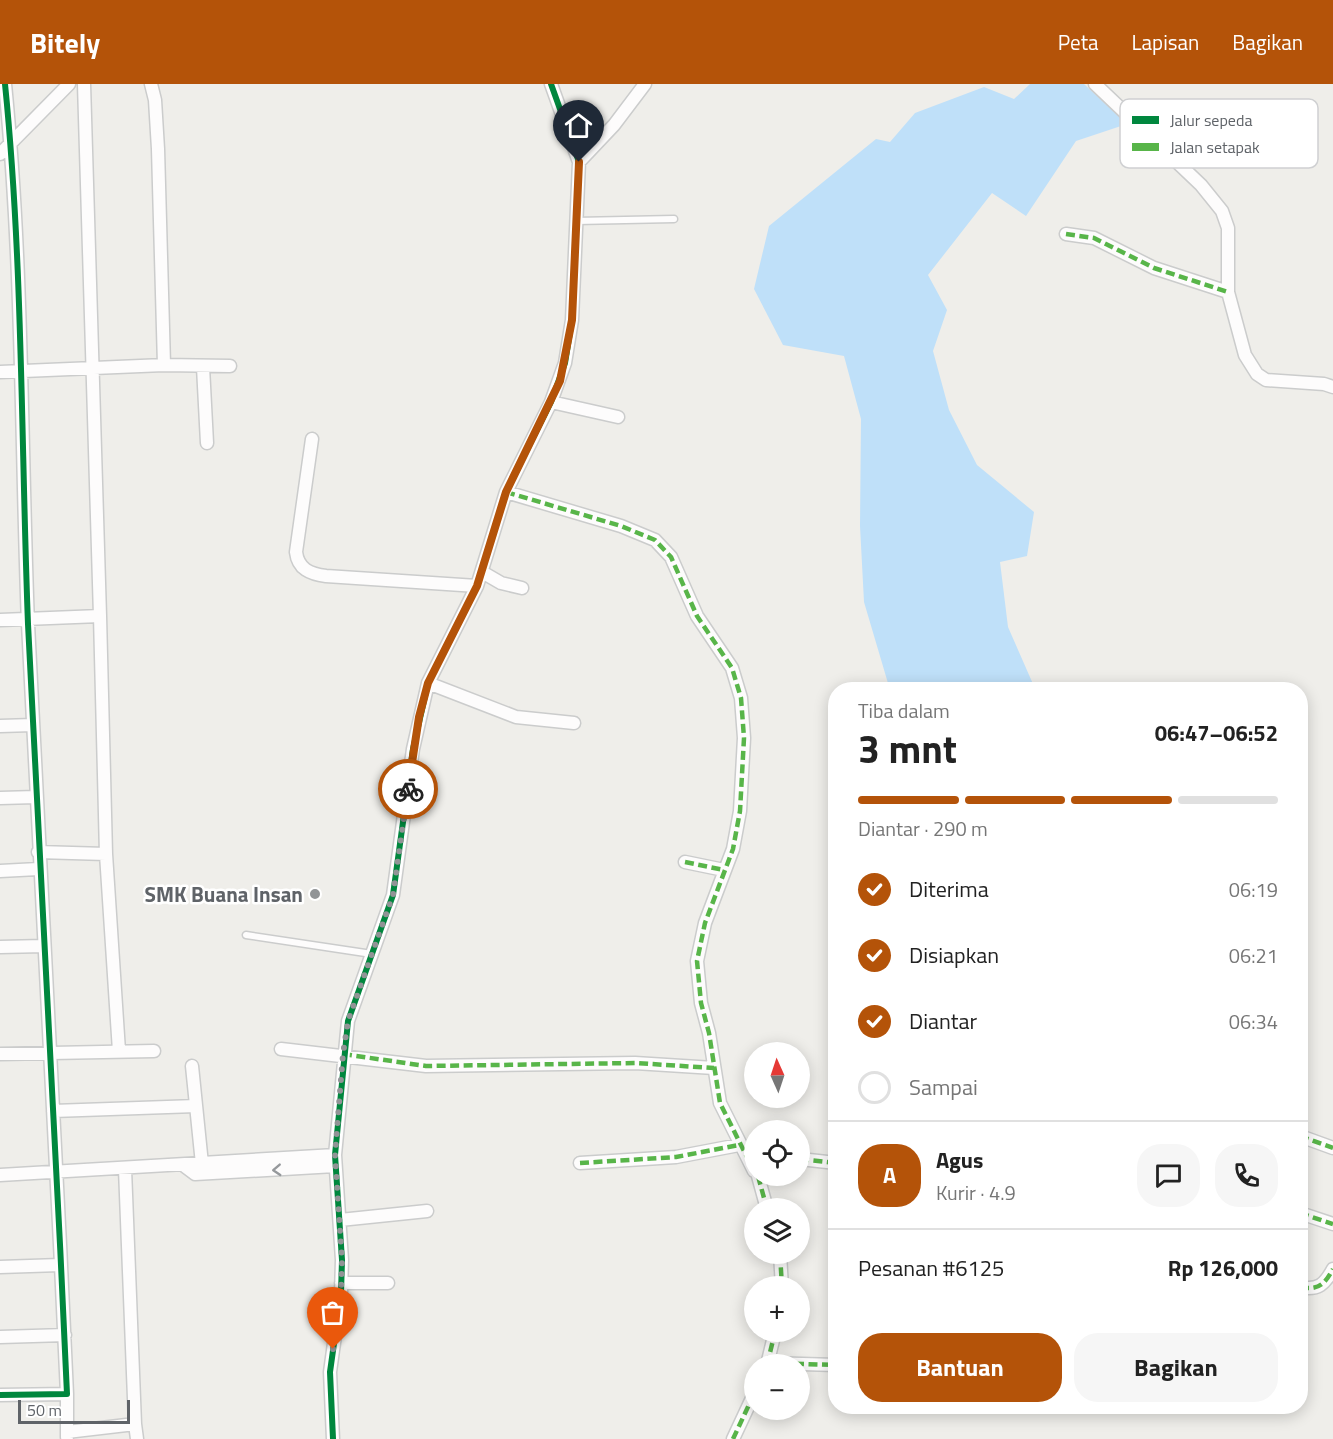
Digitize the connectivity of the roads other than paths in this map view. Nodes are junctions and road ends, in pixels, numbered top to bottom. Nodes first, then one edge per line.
1 (5, 84) edge
2 (69, 84) edge
3 (84, 84) edge
4 (151, 84) edge
5 (551, 84) edge
6 (645, 84) edge
7 (1095, 84) edge
8 (1120, 108) edge
9 (11, 143) junction
10 (0, 154) edge
11 (579, 162) junction
12 (1183, 168) edge
13 (674, 219) dead end
14 (575, 221) junction
15 (1066, 234) dead end
16 (1228, 292) junction
17 (164, 364) junction
18 (203, 366) junction
19 (230, 366) dead end
20 (93, 367) junction
21 (22, 371) junction
22 (0, 372) edge
23 (1333, 387) edge
24 (551, 402) junction
25 (618, 417) dead end
26 (312, 439) dead end
27 (207, 443) dead end
28 (506, 492) junction
29 (482, 572) junction
30 (477, 586) junction
31 (522, 588) dead end
32 (100, 616) junction
33 (0, 620) edge
34 (28, 620) junction
35 (428, 683) junction
36 (574, 723) dead end
37 (33, 725) junction
38 (0, 726) edge
39 (36, 797) junction
40 (0, 798) edge
41 (38, 852) junction
42 (106, 854) junction
43 (685, 862) dead end
44 (38, 869) junction
45 (0, 870) edge
46 (724, 870) junction
47 (246, 935) dead end
48 (44, 946) junction
49 (0, 947) edge
50 (372, 954) junction
51 (282, 1049) dead end
52 (119, 1051) junction
53 (154, 1051) dead end
54 (50, 1053) junction
55 (0, 1054) edge
56 (343, 1054) junction
57 (192, 1066) dead end
58 (714, 1068) junction
59 (196, 1106) junction
60 (53, 1111) junction
61 (1308, 1139) edge
62 (744, 1147) edge
63 (1333, 1148) edge
64 (744, 1151) edge
65 (810, 1160) edge
66 (335, 1161) junction
67 (828, 1161) edge
68 (580, 1163) dead end
69 (202, 1164) junction
70 (183, 1165) junction
71 (125, 1169) junction
72 (55, 1173) junction
73 (0, 1175) edge
74 (427, 1211) dead end
75 (1308, 1216) edge
76 (340, 1220) junction
77 (1333, 1224) edge
78 (60, 1265) junction
79 (0, 1267) edge
80 (1333, 1269) edge
81 (388, 1282) dead end
82 (341, 1283) junction
83 (1308, 1289) edge
84 (65, 1335) junction
85 (0, 1337) edge
86 (810, 1365) edge
87 (828, 1365) edge
88 (67, 1394) junction
89 (0, 1395) edge
90 (744, 1415) edge
91 (135, 1424) junction
92 (67, 1435) edge
93 (137, 1439) edge
94 (333, 1439) edge
95 (733, 1439) edge

1 - 9 street
2 - 9 street
3 - 20 street
4 - 17 street
5 - 11 street
6 - 11 street
7 - 8 street
9 - 10 street
9 - 21 street
11 - 14 street
12 - 16 street
13 - 14 lane
14 - 24 street
15 - 16 street
16 - 23 street
17 - 18 street
17 - 20 street
18 - 19 street
18 - 27 street
20 - 21 street
20 - 32 street
21 - 22 street
21 - 34 street
24 - 25 street
24 - 28 street
26 - 30 street
28 - 29 street
28 - 46 street
29 - 30 street
29 - 31 street
30 - 35 street
32 - 34 street
32 - 42 street
33 - 34 street
34 - 37 street
35 - 36 street
35 - 50 street
37 - 38 street
37 - 39 street
39 - 40 street
39 - 41 street
41 - 42 street
41 - 44 street
42 - 52 street
43 - 46 street
44 - 45 street
44 - 48 street
46 - 58 street
47 - 50 lane
48 - 49 street
48 - 54 street
50 - 56 street
51 - 56 street
52 - 53 street
52 - 54 street
54 - 55 street
54 - 60 street
56 - 58 street
56 - 66 street
57 - 59 street
58 - 62 street
59 - 60 street
59 - 69 street
60 - 72 street
61 - 63 street
64 - 68 street
65 - 67 street
66 - 69 street
66 -> 70 street
66 - 76 street
69 - 70 street
70 - 71 street
71 - 72 street
71 - 91 street
72 - 73 street
72 - 78 street
74 - 76 street
75 - 77 street
76 - 82 street
78 - 79 street
78 - 84 street
80 - 83 street
81 - 82 street
82 - 94 street
84 - 85 street
84 - 88 street
86 - 87 street
88 - 89 street
88 - 92 street
90 - 95 street
91 - 92 street
91 - 93 street

